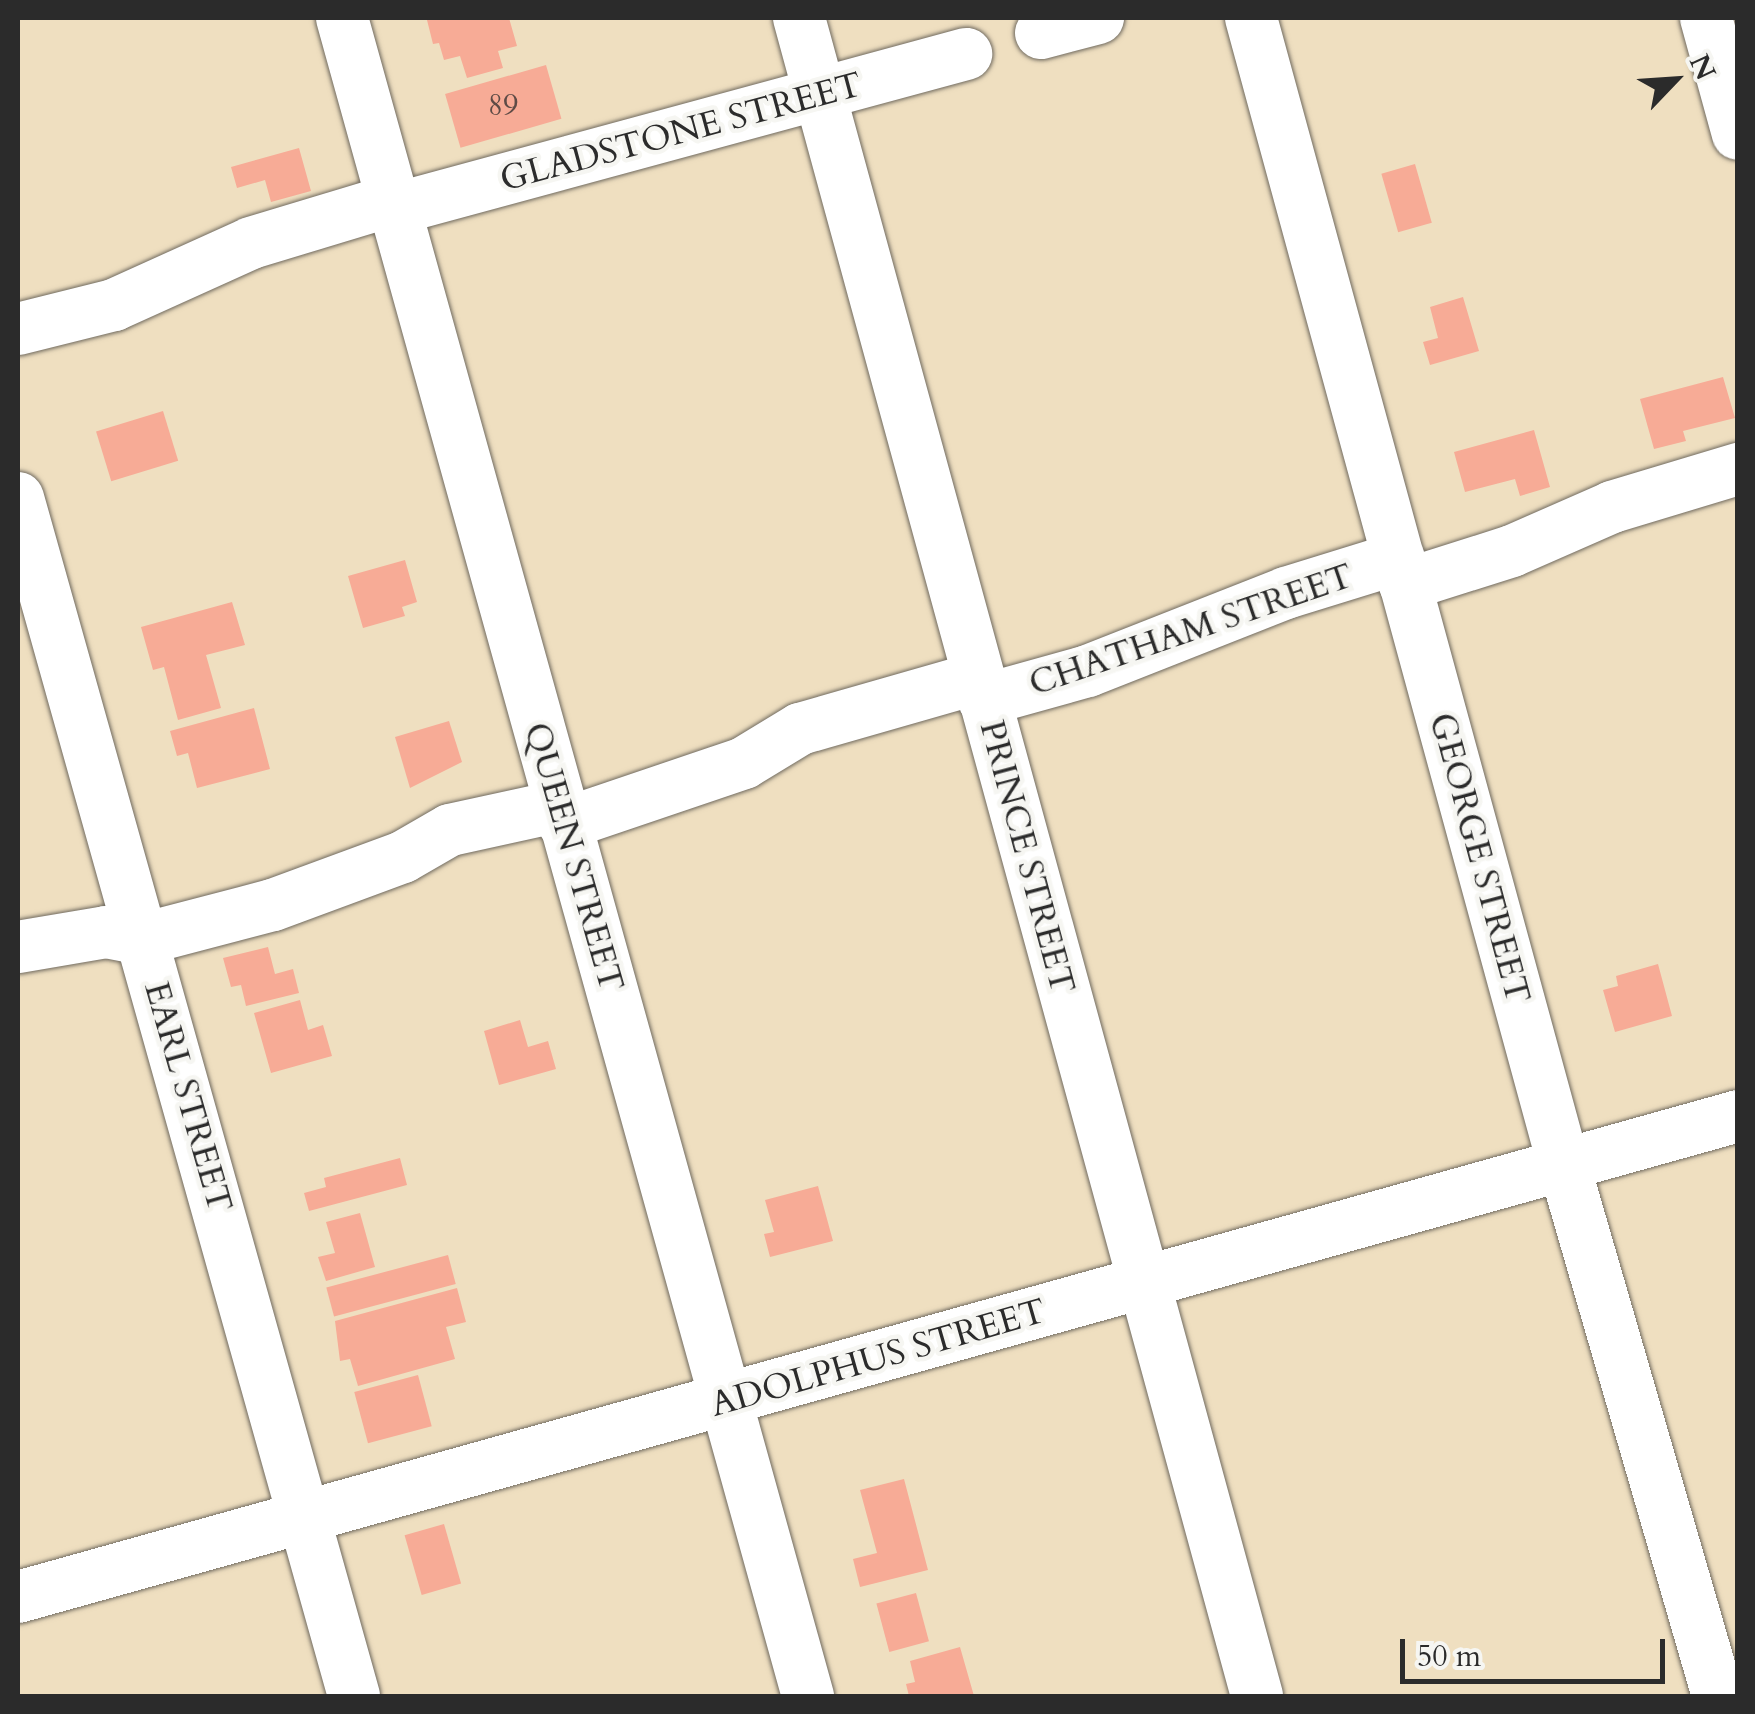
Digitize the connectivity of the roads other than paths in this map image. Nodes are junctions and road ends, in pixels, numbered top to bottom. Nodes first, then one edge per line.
1 (342, 18) edge
2 (799, 18) edge
3 (1098, 18) edge
4 (1251, 18) edge
5 (1706, 18) edge
6 (1041, 34) dead end
7 (966, 54) dead end
8 (821, 95) junction
9 (1738, 134) edge
10 (394, 204) junction
11 (18, 329) edge
12 (1738, 469) edge
13 (18, 498) edge
14 (1402, 572) junction
15 (981, 689) junction
16 (562, 815) junction
17 (143, 939) junction
18 (18, 947) edge
19 (1738, 1116) edge
20 (1564, 1164) junction
21 (1144, 1283) junction
22 (726, 1402) junction
23 (305, 1514) junction
24 (18, 1598) edge
25 (354, 1696) edge
26 (808, 1696) edge
27 (1257, 1696) edge
28 (1718, 1696) edge

1 - 10 street, QUEEN STREET
2 - 8 street, PRINCE STREET
3 - 6 street
4 - 14 street, GEORGE STREET
5 - 9 street
7 - 8 street, GLADSTONE STREET
8 - 10 street, GLADSTONE STREET
8 - 15 street, PRINCE STREET
10 - 11 street, GLADSTONE STREET
10 - 16 street, QUEEN STREET
12 - 14 street, CHATHAM STREET
13 - 17 street, EARL STREET
14 - 15 street, CHATHAM STREET
14 - 20 street, GEORGE STREET
15 - 16 street, CHATHAM STREET
15 - 21 street, PRINCE STREET
16 - 17 street, CHATHAM STREET
16 - 22 street, QUEEN STREET
17 - 18 street, CHATHAM STREET
17 - 23 street, EARL STREET
19 - 20 street, ADOLPHUS STREET
20 - 21 street, ADOLPHUS STREET
20 - 28 street, GEORGE STREET
21 - 22 street, ADOLPHUS STREET
21 - 27 street, PRINCE STREET
22 - 23 street, ADOLPHUS STREET
22 - 26 street, QUEEN STREET
23 - 24 street, ADOLPHUS STREET
23 - 25 street, EARL STREET

